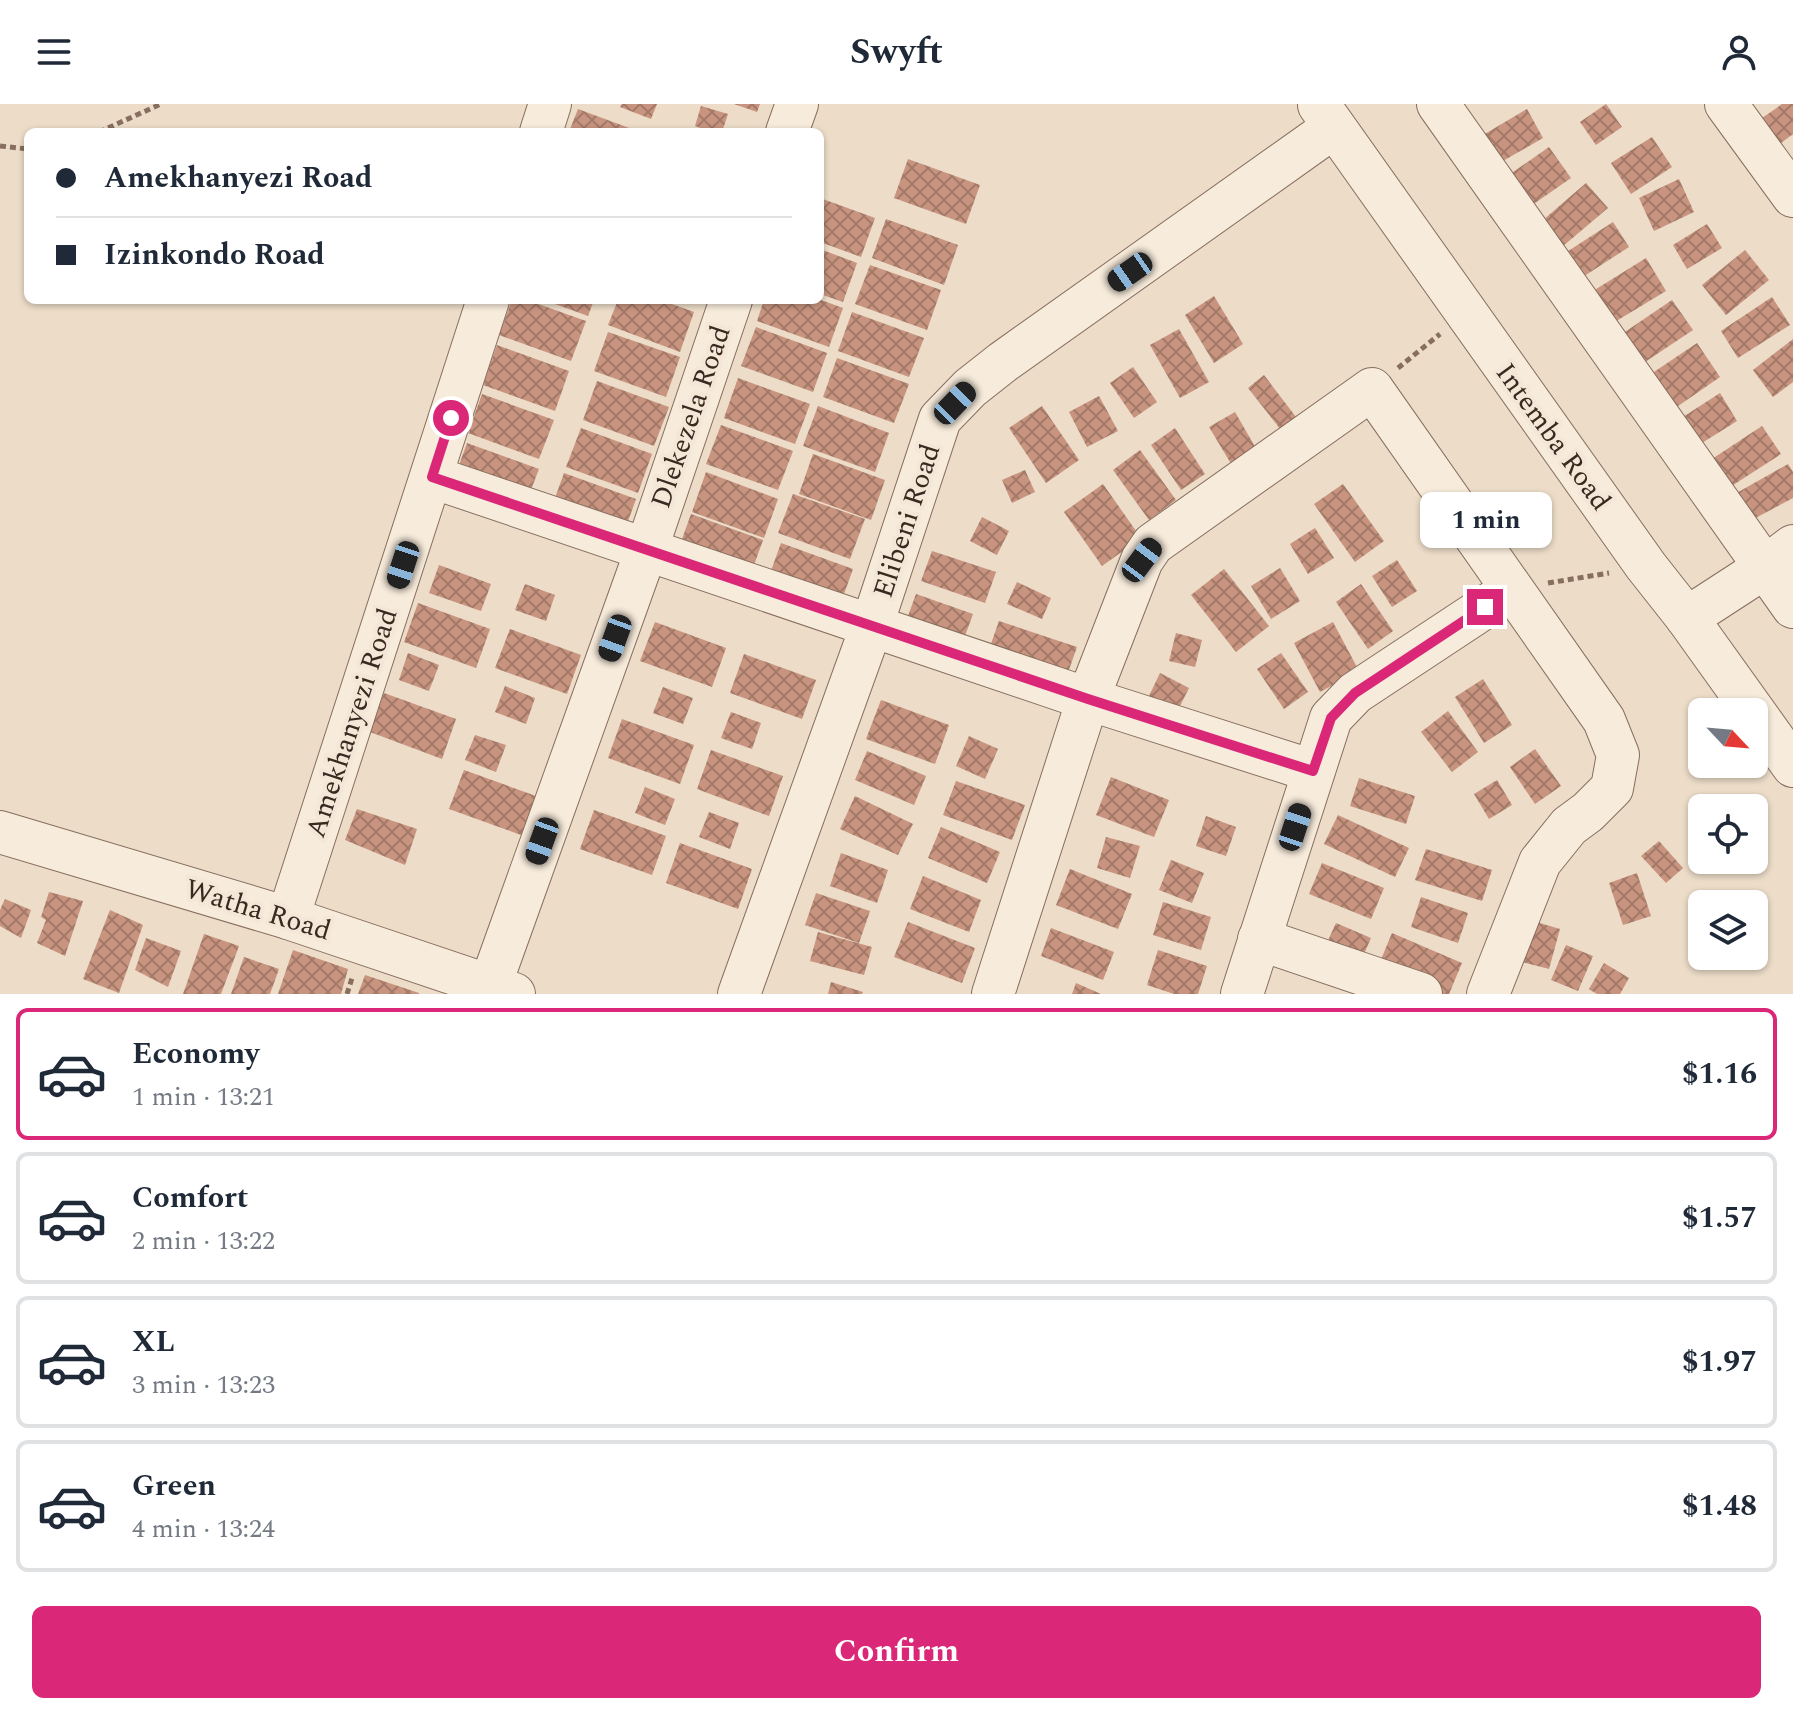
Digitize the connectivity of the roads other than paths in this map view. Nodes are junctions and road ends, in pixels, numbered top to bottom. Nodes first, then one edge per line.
1 (550, 104) edge
2 (797, 104) edge
3 (1438, 104) edge
4 (1726, 104) edge
5 (1326, 116) edge
6 (542, 128) edge
7 (788, 128) edge
8 (1793, 196) edge
9 (487, 304) edge
10 (730, 304) edge
11 (432, 477) junction
12 (646, 551) junction
13 (1778, 557) edge
14 (1511, 590) junction
15 (1793, 607) edge
16 (1687, 618) junction
17 (872, 625) junction
18 (1088, 699) junction
19 (1793, 766) edge
20 (1313, 771) junction
21 (0, 832) edge
22 (288, 918) junction
23 (1259, 939) junction
24 (502, 990) edge
25 (739, 994) edge
26 (993, 994) edge
27 (1242, 994) edge
28 (1421, 994) edge
29 (1488, 994) edge

1 - 6 street
2 - 7 street
3 - 13 street
4 - 8 street
5 - 16 street, Intemba Road
5 - 17 street, Elibeni Road
9 - 11 street, Amekhanyezi Road
10 - 12 street, Dlekezela Road
11 - 12 street
11 - 22 street, Amekhanyezi Road
12 - 17 street
12 - 24 street, Dlekezela Road
13 - 15 street
13 - 16 street
14 - 18 street
14 - 20 street
14 - 29 street
16 - 19 street, Intemba Road
17 - 18 street
17 - 25 street, Elibeni Road
18 - 20 street
18 - 26 street
20 - 23 street
21 - 22 street, Watha Road
22 - 24 street, Watha Road
23 - 27 street
23 - 28 street

